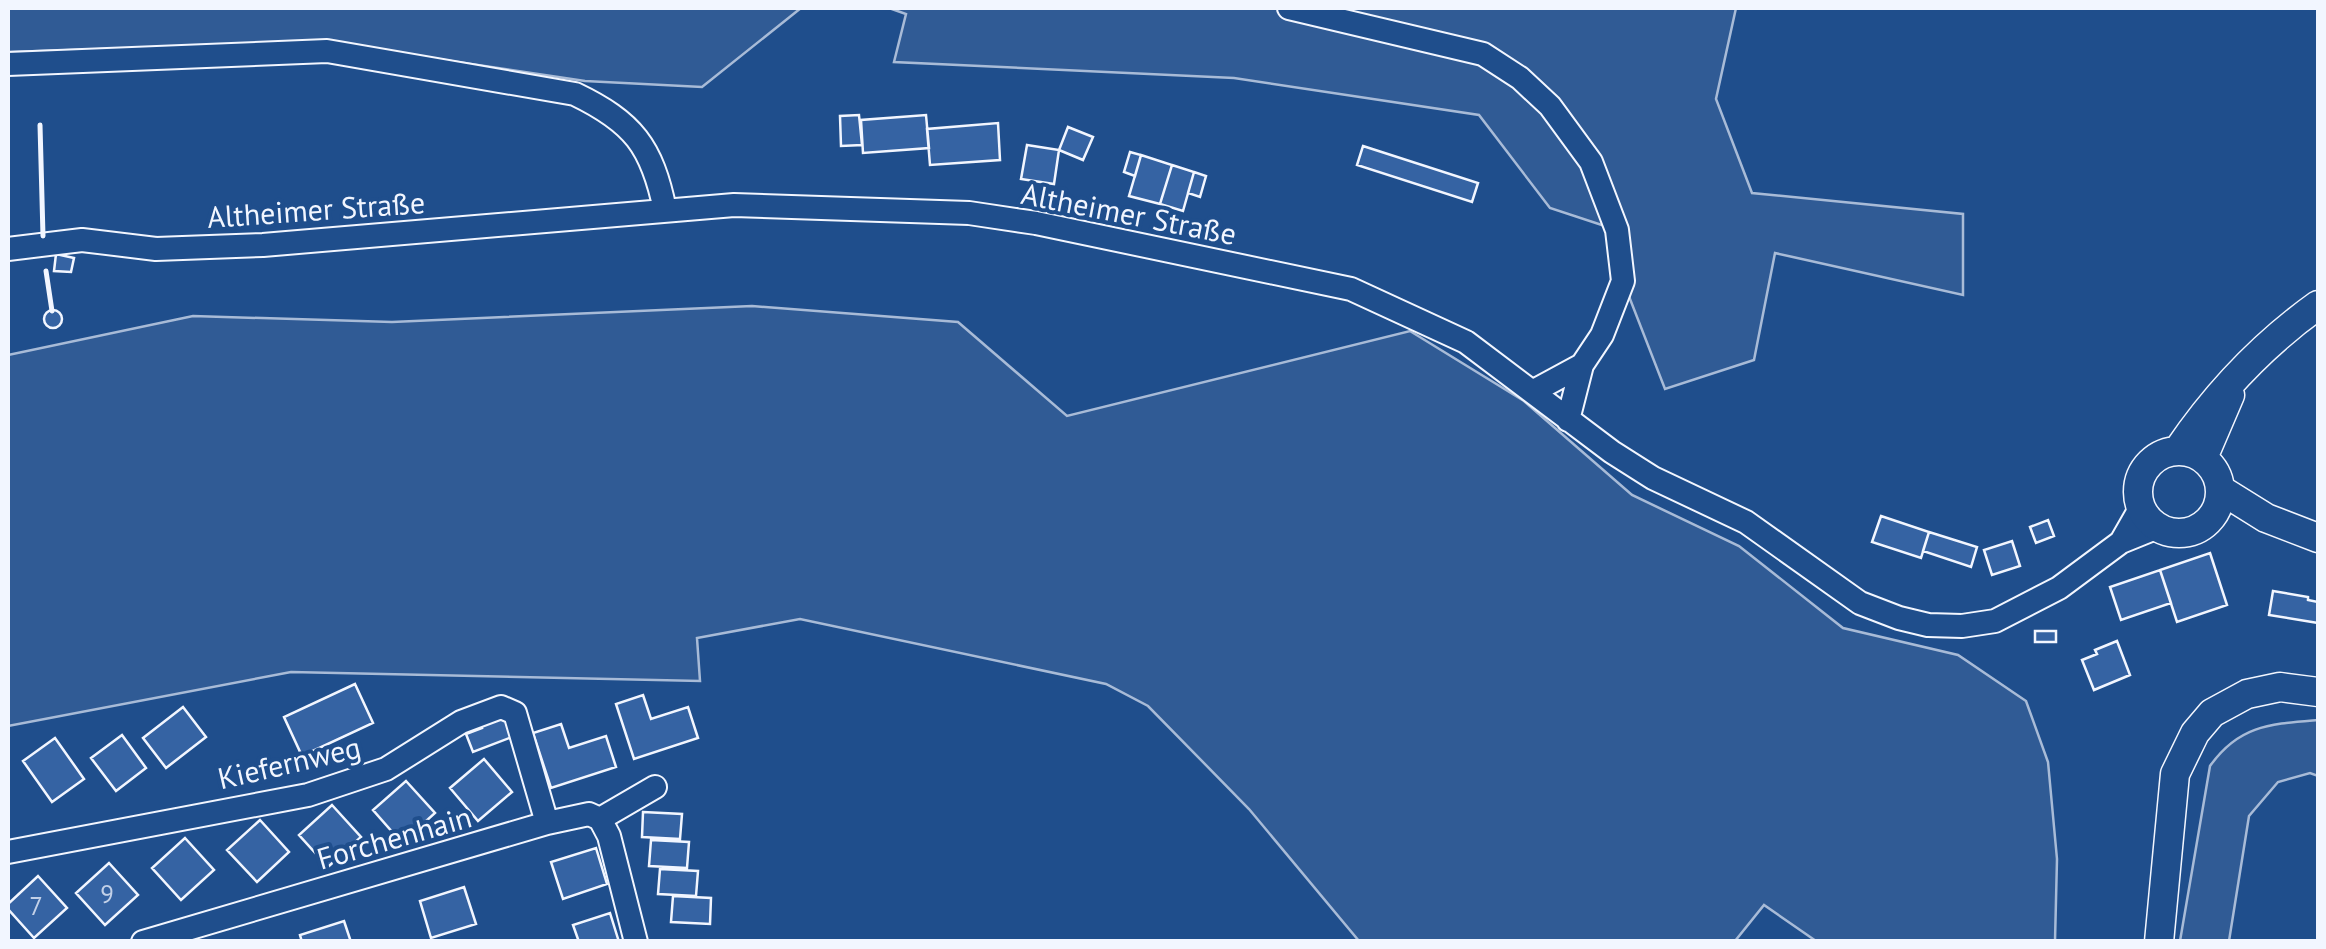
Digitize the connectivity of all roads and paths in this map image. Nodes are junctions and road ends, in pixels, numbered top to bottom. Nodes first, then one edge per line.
1 (1289, 8) edge
2 (8, 64) edge
3 (665, 210) junction
4 (8, 249) edge
5 (2318, 306) edge
6 (1582, 365) junction
7 (1534, 391) junction
8 (1568, 420) junction
9 (2190, 454) junction
10 (2221, 490) junction
11 (2150, 517) junction
12 (2266, 518) junction
13 (2210, 519) junction
14 (2318, 538) edge
15 (2318, 692) edge
16 (655, 786) dead end
17 (600, 819) junction
18 (547, 823) junction
19 (8, 852) edge
20 (143, 942) edge
21 (636, 942) edge
22 (2159, 942) edge

1 - 6 street
2 - 3 street
3 - 4 street, Altheimer Straße
3 - 7 street, Altheimer Straße
5 - 9 main road
6 - 7 street
6 - 8 street
7 - 8 street, Altheimer Straße
8 - 11 street, Altheimer Straße
9 - 10 main road
9 - 11 main road
10 - 12 main road
10 - 13 main road
11 - 13 main road
12 - 13 main road
12 - 14 main road
15 - 22 main road
16 - 17 street, Forchenhain
17 - 18 street, Forchenhain
17 - 21 street
18 - 19 street, Kiefernweg
18 - 20 street, Forchenhain

